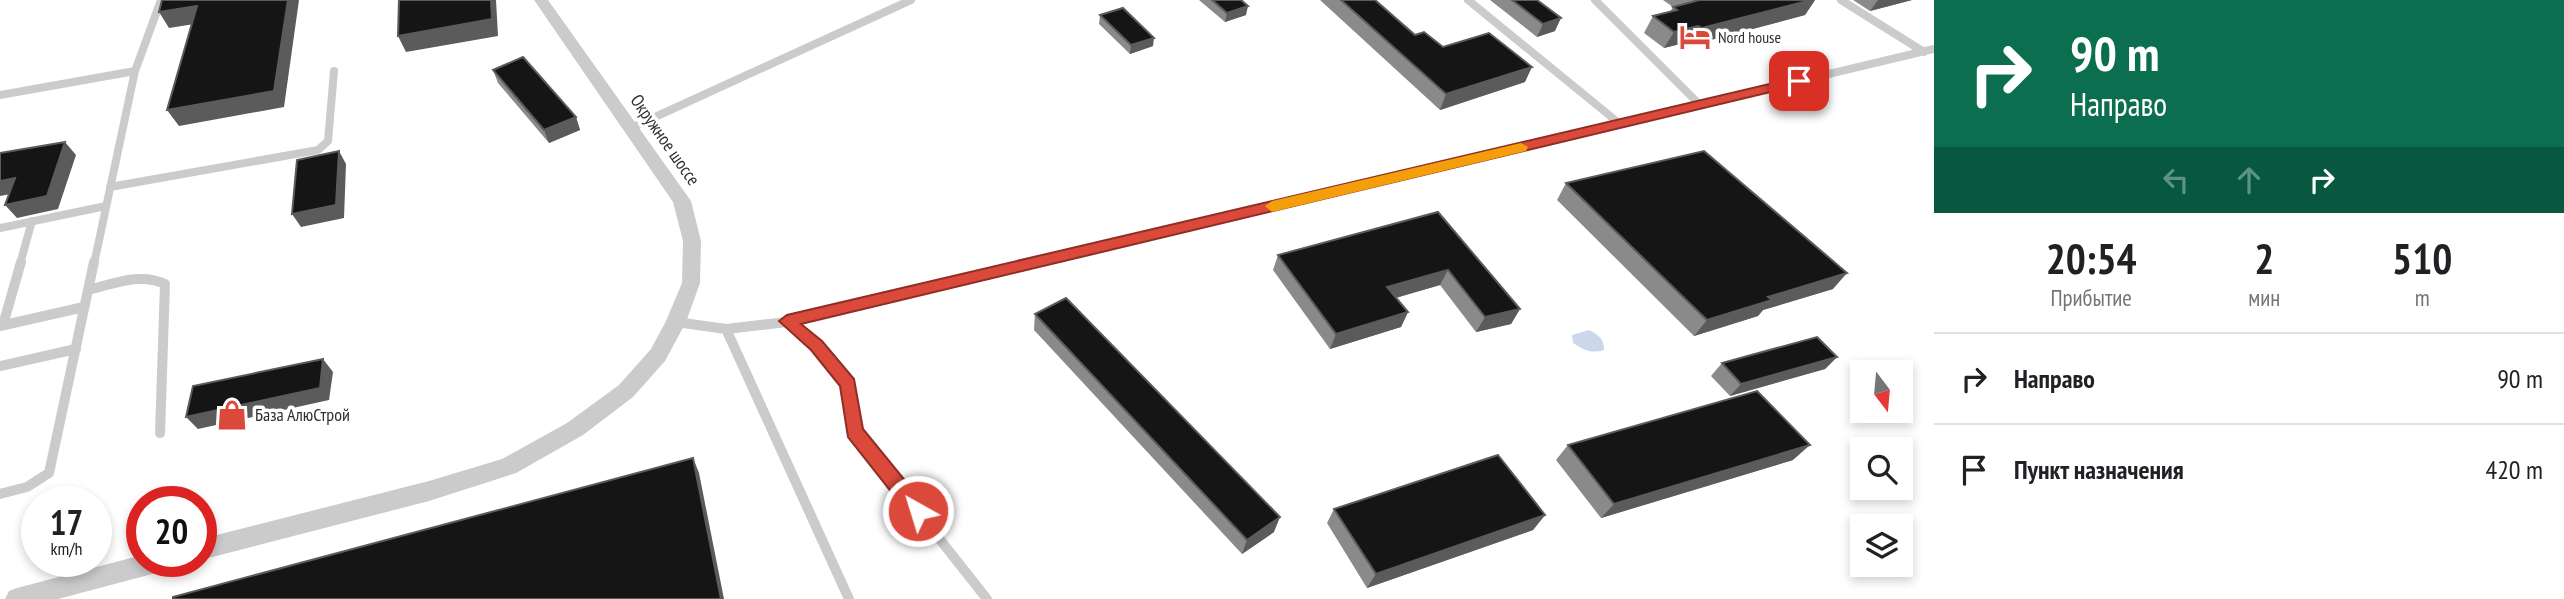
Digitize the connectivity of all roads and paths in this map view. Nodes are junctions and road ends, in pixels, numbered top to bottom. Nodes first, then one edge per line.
1 (161, 0) edge
2 (541, 0) edge
3 (911, 0) edge
4 (1468, 0) edge
5 (1595, 0) edge
6 (1841, 0) edge
7 (1934, 50) edge
8 (1924, 52) junction
9 (135, 71) junction
10 (334, 71) dead end
11 (0, 95) edge
12 (1700, 105) junction
13 (1620, 124) junction
14 (631, 128) junction
15 (110, 187) junction
16 (106, 206) junction
17 (32, 221) junction
18 (0, 228) edge
19 (88, 290) junction
20 (84, 307) junction
21 (787, 321) junction
22 (676, 322) junction
23 (1, 326) edge
24 (726, 329) junction
25 (76, 349) junction
26 (0, 366) edge
27 (160, 433) dead end
28 (0, 494) edge
29 (217, 546) edge
30 (126, 570) edge
31 (17, 599) edge
32 (849, 599) edge
33 (987, 599) edge

1 - 9 lane
2 - 14 street, Окружное шоссе
3 - 14 lane
4 - 13 lane
5 - 12 lane
6 - 8 lane
7 - 8 lane
8 - 12 lane
9 - 11 lane
9 - 15 lane
10 - 15 lane
12 - 13 lane
13 - 21 lane
14 - 22 street, Окружное шоссе
15 - 16 lane
16 - 17 lane
16 - 19 lane
17 - 18 lane
17 - 23 lane
19 - 20 lane
19 - 27 lane
20 - 23 lane
20 - 25 lane
21 - 24 lane
21 - 33 lane
22 - 24 lane
22 - 29 street, Окружное шоссе
24 - 32 lane
25 - 26 lane
25 - 28 lane
30 - 31 street

